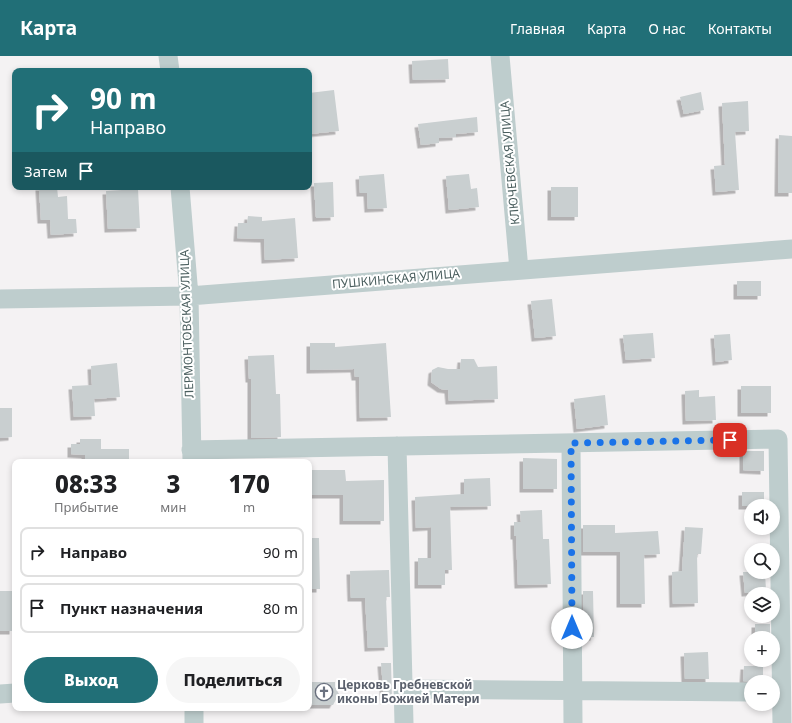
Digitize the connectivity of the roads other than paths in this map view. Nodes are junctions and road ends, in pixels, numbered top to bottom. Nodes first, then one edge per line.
1 (168, 56) edge
2 (500, 56) edge
3 (170, 68) edge
4 (180, 190) edge
5 (792, 249) edge
6 (519, 270) junction
7 (189, 296) junction
8 (0, 298) edge
9 (571, 443) junction
10 (396, 446) junction
11 (191, 456) edge
12 (777, 675) edge
13 (404, 689) junction
14 (573, 690) junction
15 (744, 692) edge
16 (12, 693) edge
17 (0, 694) edge
18 (194, 711) edge
19 (780, 711) edge
20 (194, 723) edge
21 (404, 723) edge
22 (573, 723) edge
23 (782, 723) edge

1 - 3 street
2 - 6 street, КЛЮЧЕВСКАЯ УЛИЦА
4 - 7 street, ЛЕРМОНТОВСКАЯ УЛИЦА
5 - 6 street, ПУШКИНСКАЯ УЛИЦА
6 - 7 street, ПУШКИНСКАЯ УЛИЦА
7 - 8 street, ПУШКИНСКАЯ УЛИЦА
7 - 11 street, ЛЕРМОНТОВСКАЯ УЛИЦА
9 - 10 street
9 - 12 street
9 - 14 street
10 - 11 street
10 - 13 street
13 - 14 street
13 - 21 street
14 - 15 street
14 - 22 street
16 - 17 street
18 - 20 street
19 - 23 street

